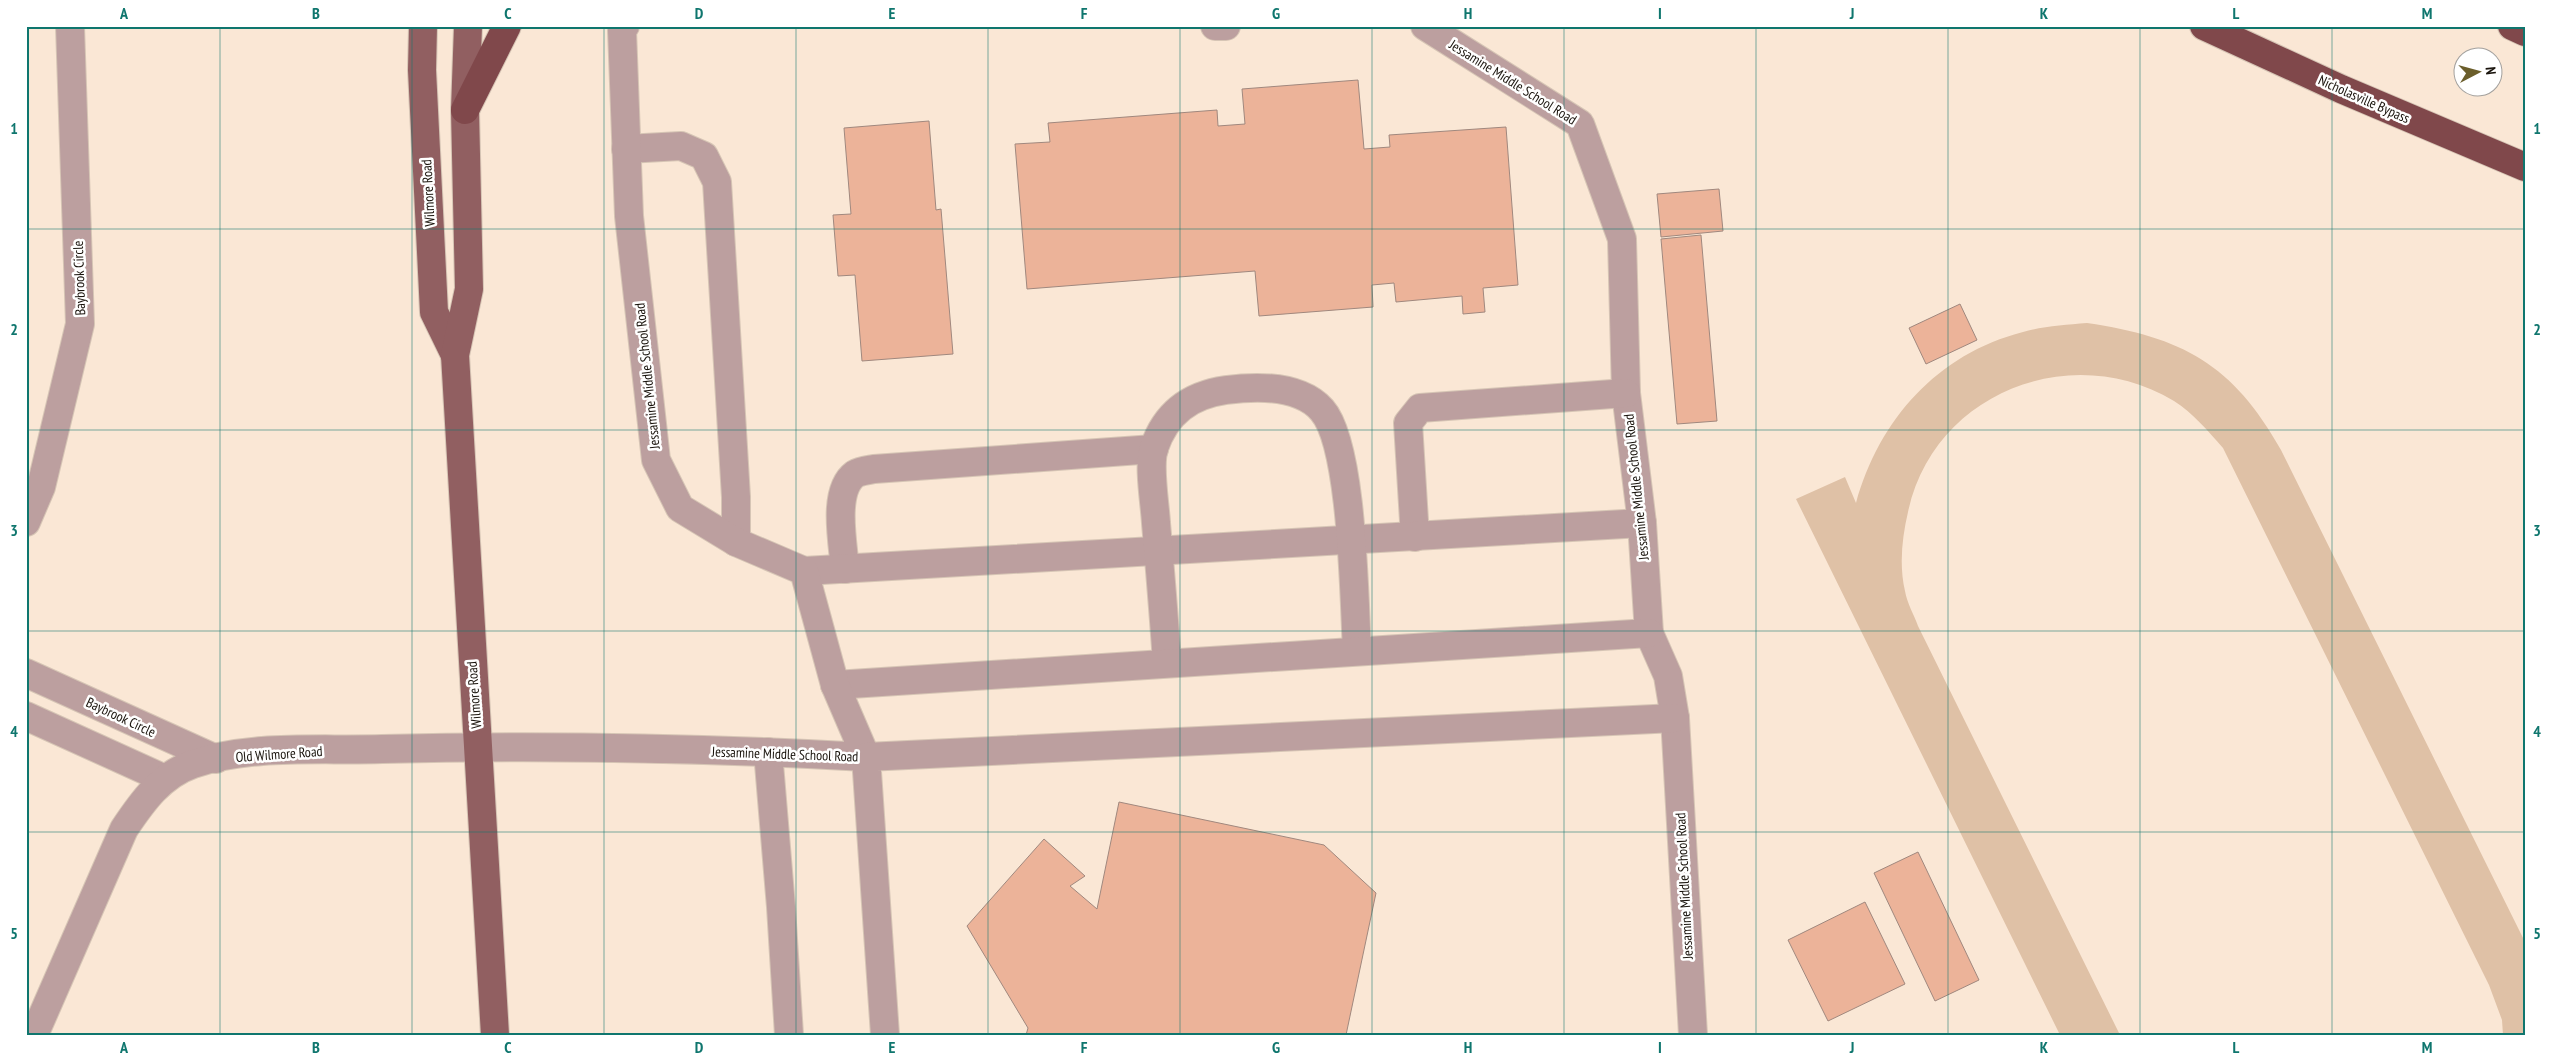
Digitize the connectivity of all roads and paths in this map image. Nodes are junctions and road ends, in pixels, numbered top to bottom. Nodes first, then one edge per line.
1 (70, 26) edge
2 (423, 26) edge
3 (468, 26) edge
4 (507, 26) edge
5 (625, 26) edge
6 (1215, 26) edge
7 (1226, 26) edge
8 (1425, 26) edge
9 (2204, 26) edge
10 (2512, 26) edge
11 (2525, 32) edge
12 (465, 110) junction
13 (626, 149) junction
14 (2525, 167) edge
15 (455, 355) junction
16 (1626, 393) junction
17 (1154, 449) junction
18 (26, 522) edge
19 (1642, 523) junction
20 (1415, 537) junction
21 (1350, 541) junction
22 (736, 542) junction
23 (1159, 551) junction
24 (845, 569) junction
25 (804, 571) junction
26 (1649, 633) junction
27 (1357, 651) junction
28 (1167, 663) junction
29 (26, 672) edge
30 (836, 685) junction
31 (26, 716) edge
32 (1675, 718) junction
33 (478, 747) junction
34 (768, 752) junction
35 (866, 757) junction
36 (216, 759) junction
37 (164, 779) junction
38 (34, 1035) edge
39 (495, 1035) edge
40 (789, 1035) edge
41 (885, 1035) edge
42 (1693, 1035) edge

1 - 18 street, Baybrook Circle
2 - 15 main road, Wilmore Road
3 - 12 main road, Wilmore Road
4 - 12 highway
5 - 13 street, Jessamine Middle School Road
6 - 7 street
8 - 16 street, Jessamine Middle School Road
9 - 14 highway, Nicholasville Bypass
10 - 11 highway
12 - 15 main road, Wilmore Road
13 - 22 street, Jessamine Middle School Road
13 - 22 street
15 - 33 main road, Wilmore Road
16 - 19 street, Jessamine Middle School Road
16 - 20 street
17 - 21 street
17 - 23 street
17 - 24 street
19 - 20 street
19 - 26 street, Jessamine Middle School Road
20 - 21 street
21 - 23 street
21 - 27 street
22 - 25 street, Jessamine Middle School Road
23 - 24 street
23 - 28 street
24 - 25 street
25 - 30 street, Jessamine Middle School Road
26 - 27 street
26 - 32 street, Jessamine Middle School Road
27 - 28 street
28 - 30 street
29 - 36 street, Baybrook Circle
30 - 35 street, Jessamine Middle School Road
31 - 37 street
32 - 35 street
32 - 42 street, Jessamine Middle School Road
33 - 34 street, Jessamine Middle School Road
33 - 36 street, Old Wilmore Road
33 - 39 main road, Wilmore Road
34 - 35 street, Jessamine Middle School Road
34 - 40 street
35 - 41 street
36 - 37 street, Old Wilmore Road
37 - 38 street, Old Wilmore Road

